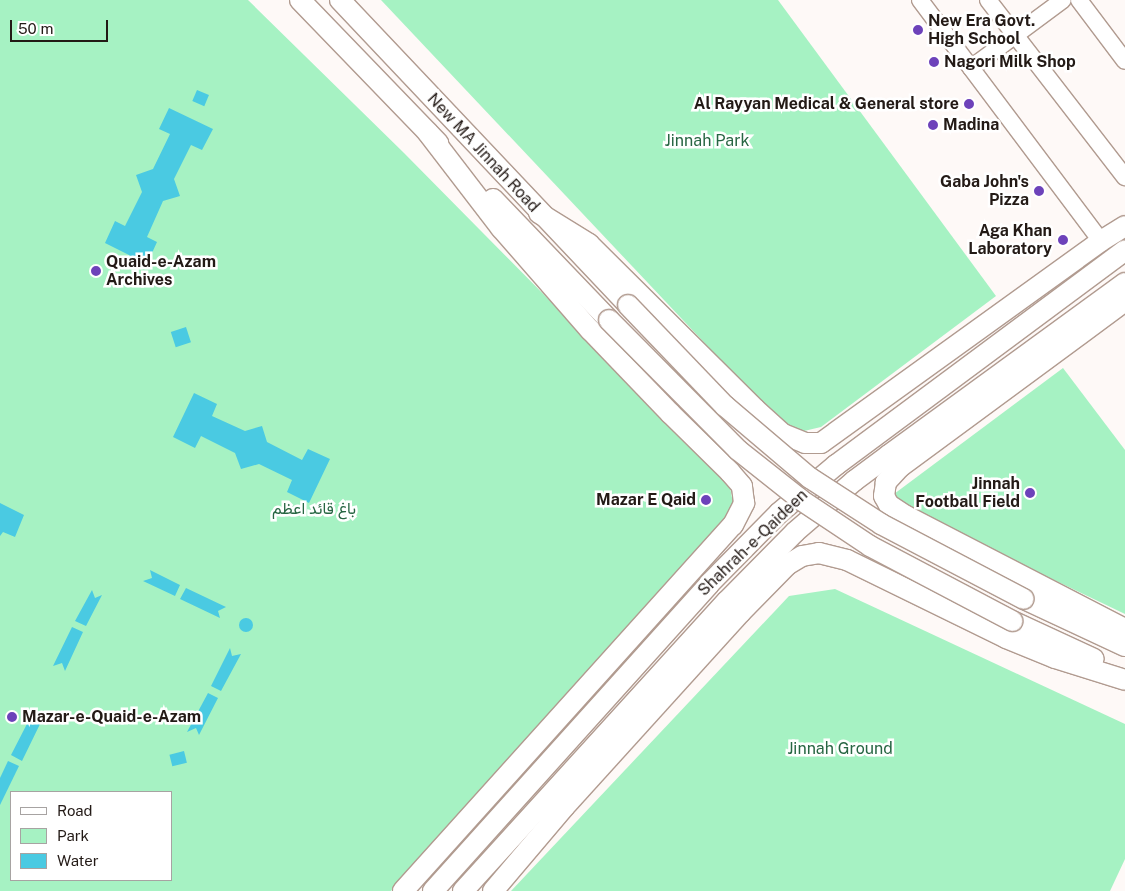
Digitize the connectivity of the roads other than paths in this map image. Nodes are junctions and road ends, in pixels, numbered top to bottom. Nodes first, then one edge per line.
1 (300, 0) edge
2 (340, 0) edge
3 (920, 0) edge
4 (988, 0) edge
5 (1063, 0) edge
6 (1079, 0) edge
7 (1016, 35) junction
8 (1125, 61) edge
9 (971, 68) junction
10 (428, 133) junction
11 (1125, 177) edge
12 (539, 213) junction
13 (1125, 226) edge
14 (1101, 240) junction
15 (1125, 250) edge
16 (1125, 284) edge
17 (1125, 301) edge
18 (1125, 629) edge
19 (1125, 646) edge
20 (1125, 674) edge
21 (1125, 680) edge
22 (403, 891) edge
23 (433, 891) edge
24 (463, 891) edge
25 (493, 891) edge

1 - 10 main road
2 - 12 main road, New MA Jinnah Road
3 - 9 street
4 - 7 street
5 - 7 street
6 - 8 street
7 - 9 street
7 - 11 street
9 - 14 street
10 - 20 main road, bridge
10 - 22 main road
12 - 14 main road
12 - 19 main road, New MA Jinnah Road, bridge
13 - 14 main road
15 - 23 main road, Shahrah-e-Qaideen
16 - 24 main road, Shahrah-e-Qaideen
17 - 18 main road
21 - 25 main road

